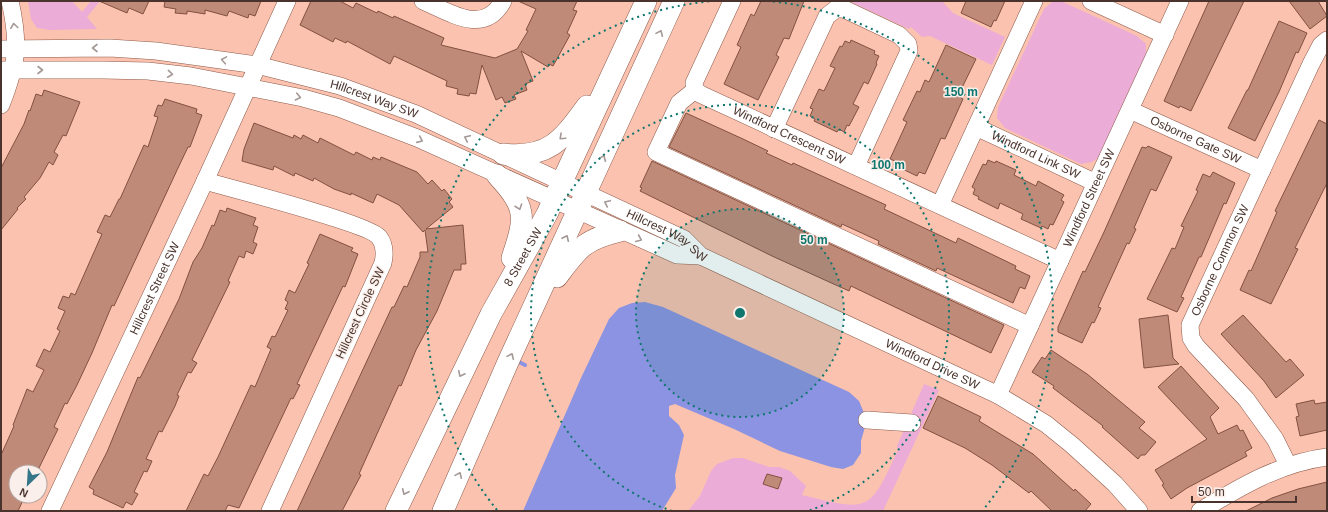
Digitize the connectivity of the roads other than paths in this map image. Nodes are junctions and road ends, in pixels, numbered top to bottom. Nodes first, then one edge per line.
1 (10, 1) edge
2 (287, 1) edge
3 (423, 1) edge
4 (503, 1) edge
5 (646, 1) edge
6 (674, 1) edge
7 (732, 1) edge
8 (1034, 1) edge
9 (1091, 1) edge
10 (1180, 1) edge
11 (1165, 35) junction
12 (1327, 40) edge
13 (9, 49) edge
14 (257, 65) junction
15 (7, 70) edge
16 (612, 73) junction
17 (247, 87) junction
18 (695, 90) junction
19 (1, 104) edge
20 (1130, 110) junction
21 (976, 127) junction
22 (774, 129) junction
23 (502, 154) junction
24 (856, 166) junction
25 (1262, 170) junction
26 (497, 175) junction
27 (205, 181) junction
28 (561, 182) junction
29 (1096, 183) junction
30 (587, 194) junction
31 (553, 200) junction
32 (940, 205) junction
33 (578, 212) junction
34 (620, 231) junction
35 (701, 256) junction
36 (1060, 261) junction
37 (491, 314) junction
38 (530, 314) junction
39 (1030, 326) junction
40 (998, 395) junction
41 (867, 420) dead end
42 (912, 423) dead end
43 (1327, 457) edge
44 (1288, 465) junction
45 (50, 511) edge
46 (270, 511) edge
47 (396, 511) edge
48 (443, 511) edge
49 (1139, 511) edge
50 (1200, 511) edge

13 -> 1 street
2 - 14 street, Hillcrest Street SW
3 - 4 street
5 - 16 main road, 8 Street SW
30 -> 6 main road
7 - 18 street
8 - 21 street
9 - 11 street
10 - 11 street, Windford Street SW
11 - 20 street, Windford Street SW
12 - 25 street, Osborne Common SW
14 -> 13 street, Hillcrest Way SW
13 - 15 street
14 - 17 street, Hillcrest Street SW
23 -> 14 street, Hillcrest Way SW
15 -> 17 street, Hillcrest Way SW
15 - 19 street
16 -> 23 main road
16 - 28 main road, 8 Street SW
17 -> 26 street, Hillcrest Way SW
17 - 27 street, Hillcrest Street SW
18 - 22 street, Windford Crescent SW
18 - 39 street
20 - 25 street, Osborne Gate SW
20 - 29 street, Windford Street SW
21 - 29 street, Windford Link SW
21 - 32 street
22 - 24 street, Windford Crescent SW
22 - 24 street
23 - 28 street, Hillcrest Way SW
24 - 32 street, Windford Crescent SW
25 - 44 street, Osborne Common SW
26 - 31 street, Hillcrest Way SW
26 -> 37 main road
27 - 45 street, Hillcrest Street SW
27 - 46 street, Hillcrest Circle SW
28 - 30 street, Hillcrest Way SW
28 - 31 main road, 8 Street SW
29 - 36 street, Windford Street SW
30 - 33 main road
35 -> 30 street, Hillcrest Way SW
31 - 33 street, Hillcrest Way SW
31 - 37 main road, 8 Street SW
32 - 36 street, Windford Crescent SW
33 - 34 street, Hillcrest Way SW
38 -> 33 main road
34 -> 35 street, Hillcrest Way SW
34 - 38 main road
35 - 40 street, Windford Drive SW
36 - 39 street, Windford Street SW
37 -> 47 main road, 8 Street SW
48 -> 38 main road
39 - 40 street, Windford Street SW
40 - 49 street, Windford Drive SW
41 - 42 street
43 - 44 street
44 - 50 street

